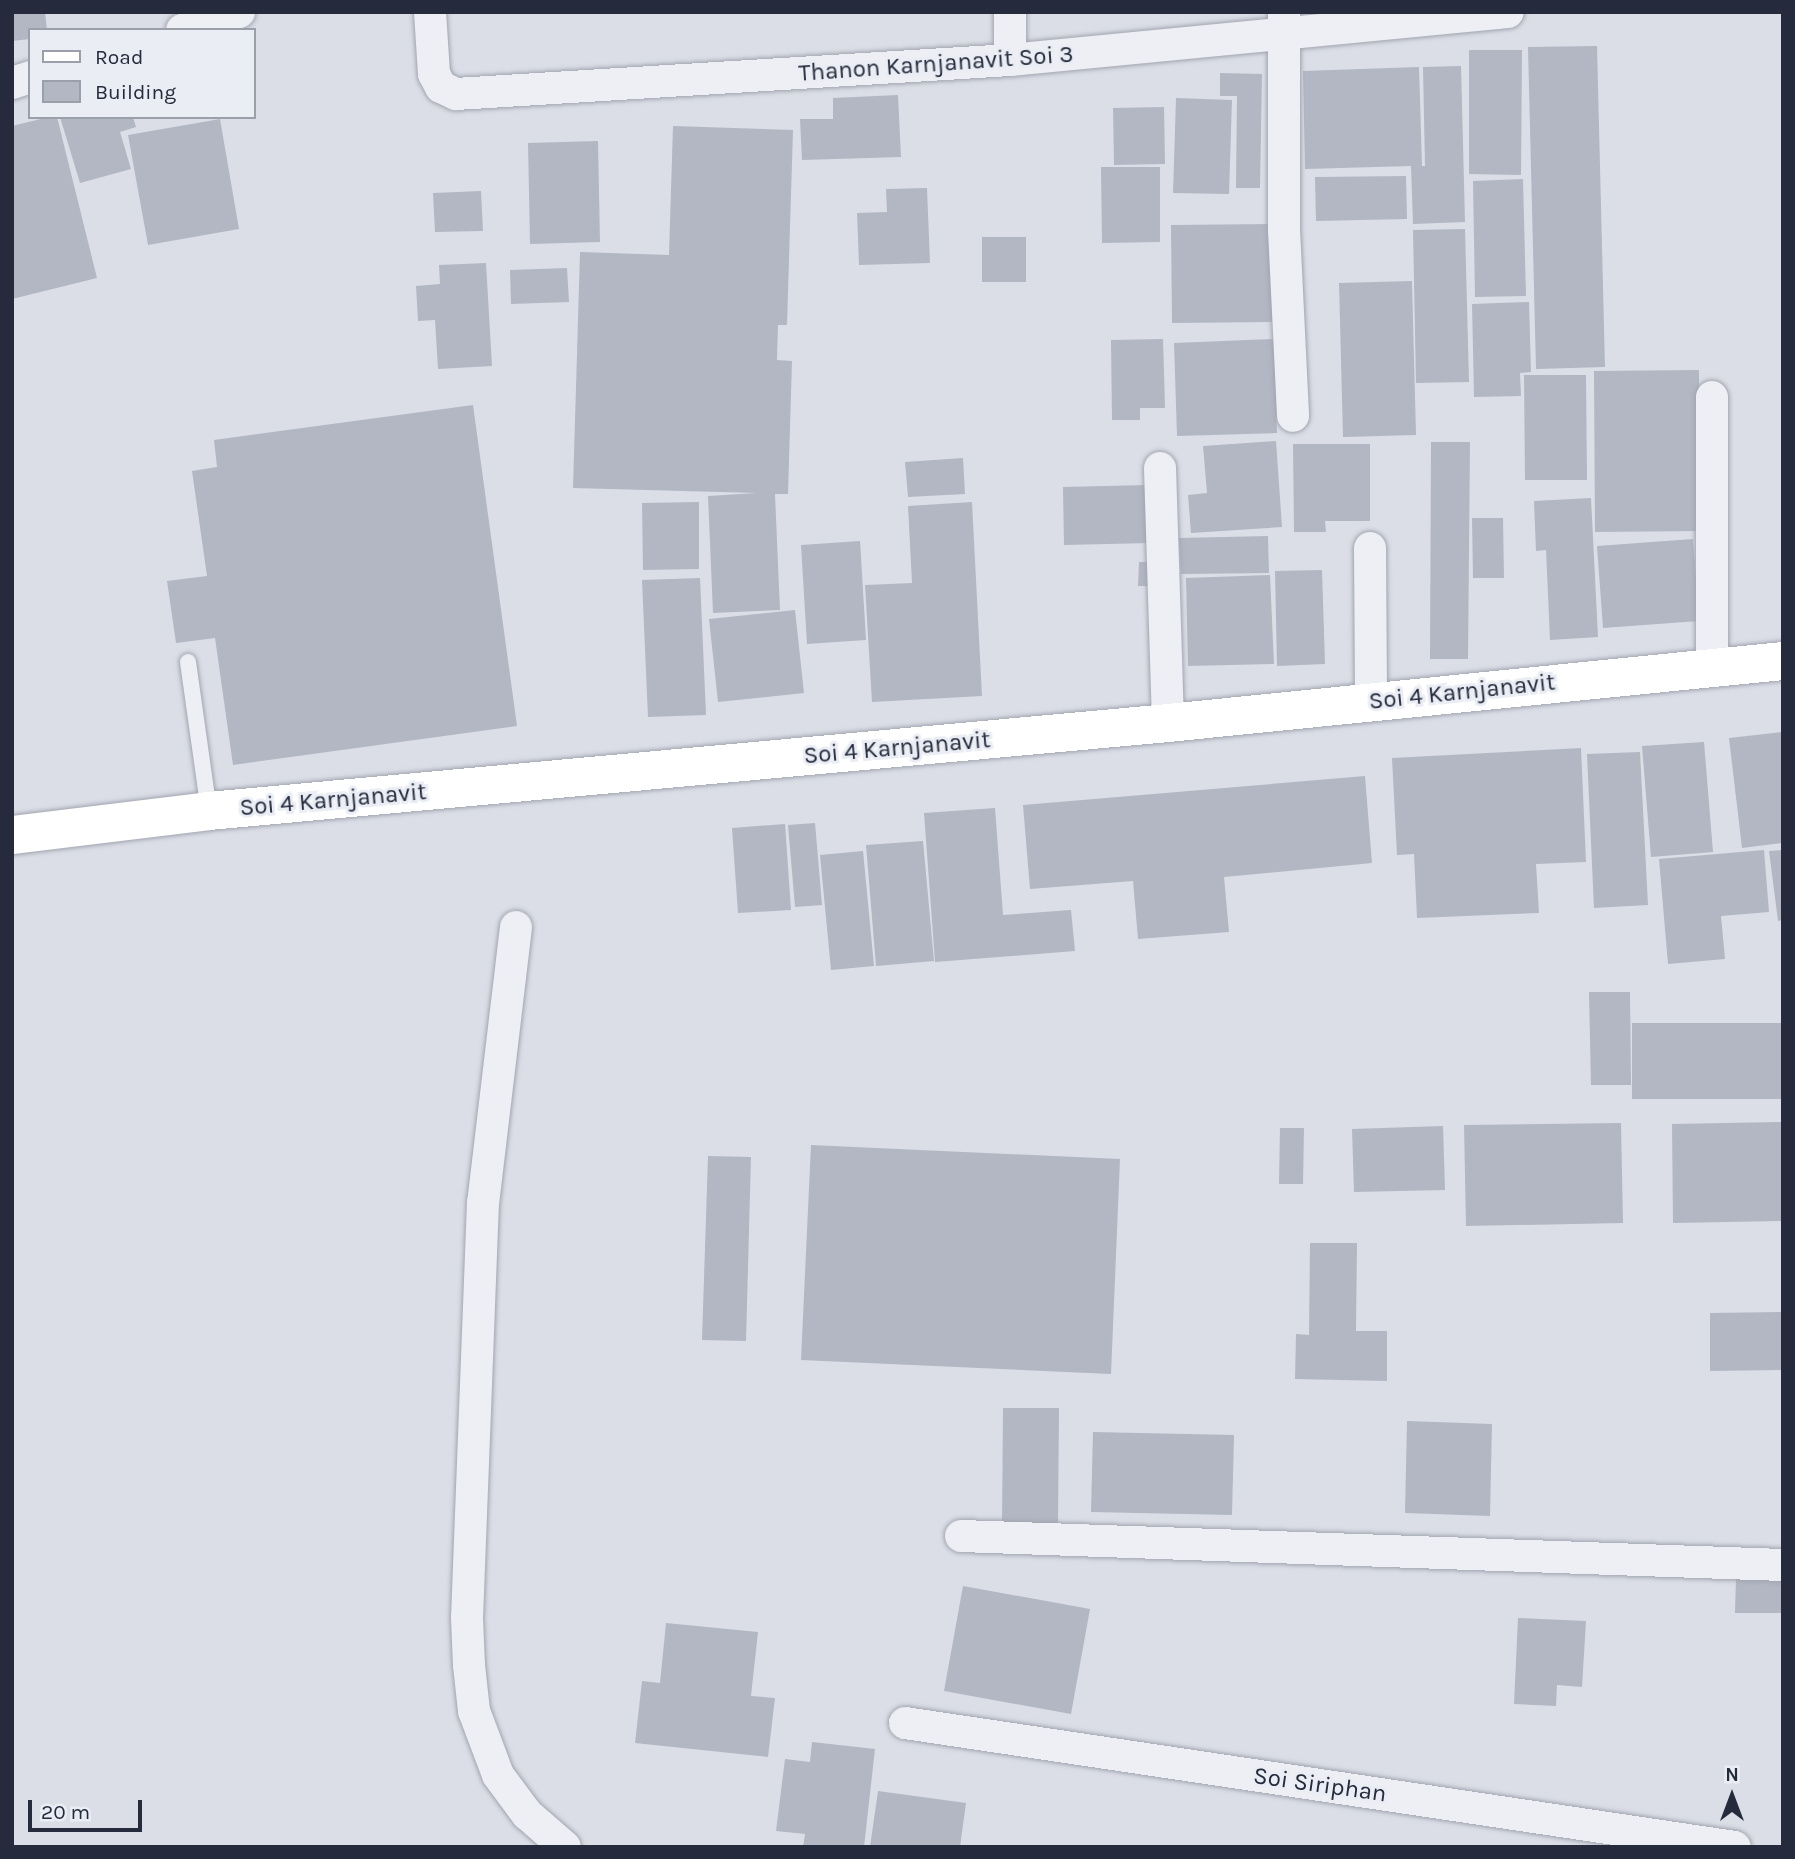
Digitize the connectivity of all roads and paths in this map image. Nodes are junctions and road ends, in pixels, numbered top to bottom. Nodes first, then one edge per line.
1 (239, 12) edge
2 (430, 12) edge
3 (1010, 12) edge
4 (1508, 12) edge
5 (1284, 23) edge
6 (188, 28) edge
7 (1010, 60) junction
8 (1712, 397) dead end
9 (1293, 416) dead end
10 (1160, 468) dead end
11 (1370, 548) dead end
12 (1783, 661) edge
13 (188, 662) dead end
14 (1712, 668) junction
15 (1371, 701) junction
16 (1168, 723) junction
17 (209, 811) junction
18 (12, 835) edge
19 (516, 927) dead end
20 (961, 1536) dead end
21 (1783, 1565) edge
22 (905, 1723) dead end
23 (565, 1847) edge
24 (1735, 1847) edge

1 - 6 street
2 - 7 street, Thanon Karnjanavit Soi 3
3 - 7 street
4 - 5 street, Thanon Karnjanavit Soi 3
5 - 7 street, Thanon Karnjanavit Soi 3
5 - 9 street
8 - 14 street
10 - 16 street
11 - 15 street
12 - 14 street, Soi 4 Karnjanavit
13 - 17 lane
14 - 15 street, Soi 4 Karnjanavit
15 - 16 street, Soi 4 Karnjanavit
16 - 17 street, Soi 4 Karnjanavit
17 - 18 street, Soi 4 Karnjanavit
19 - 23 street
20 - 21 street
22 - 24 street, Soi Siriphan

